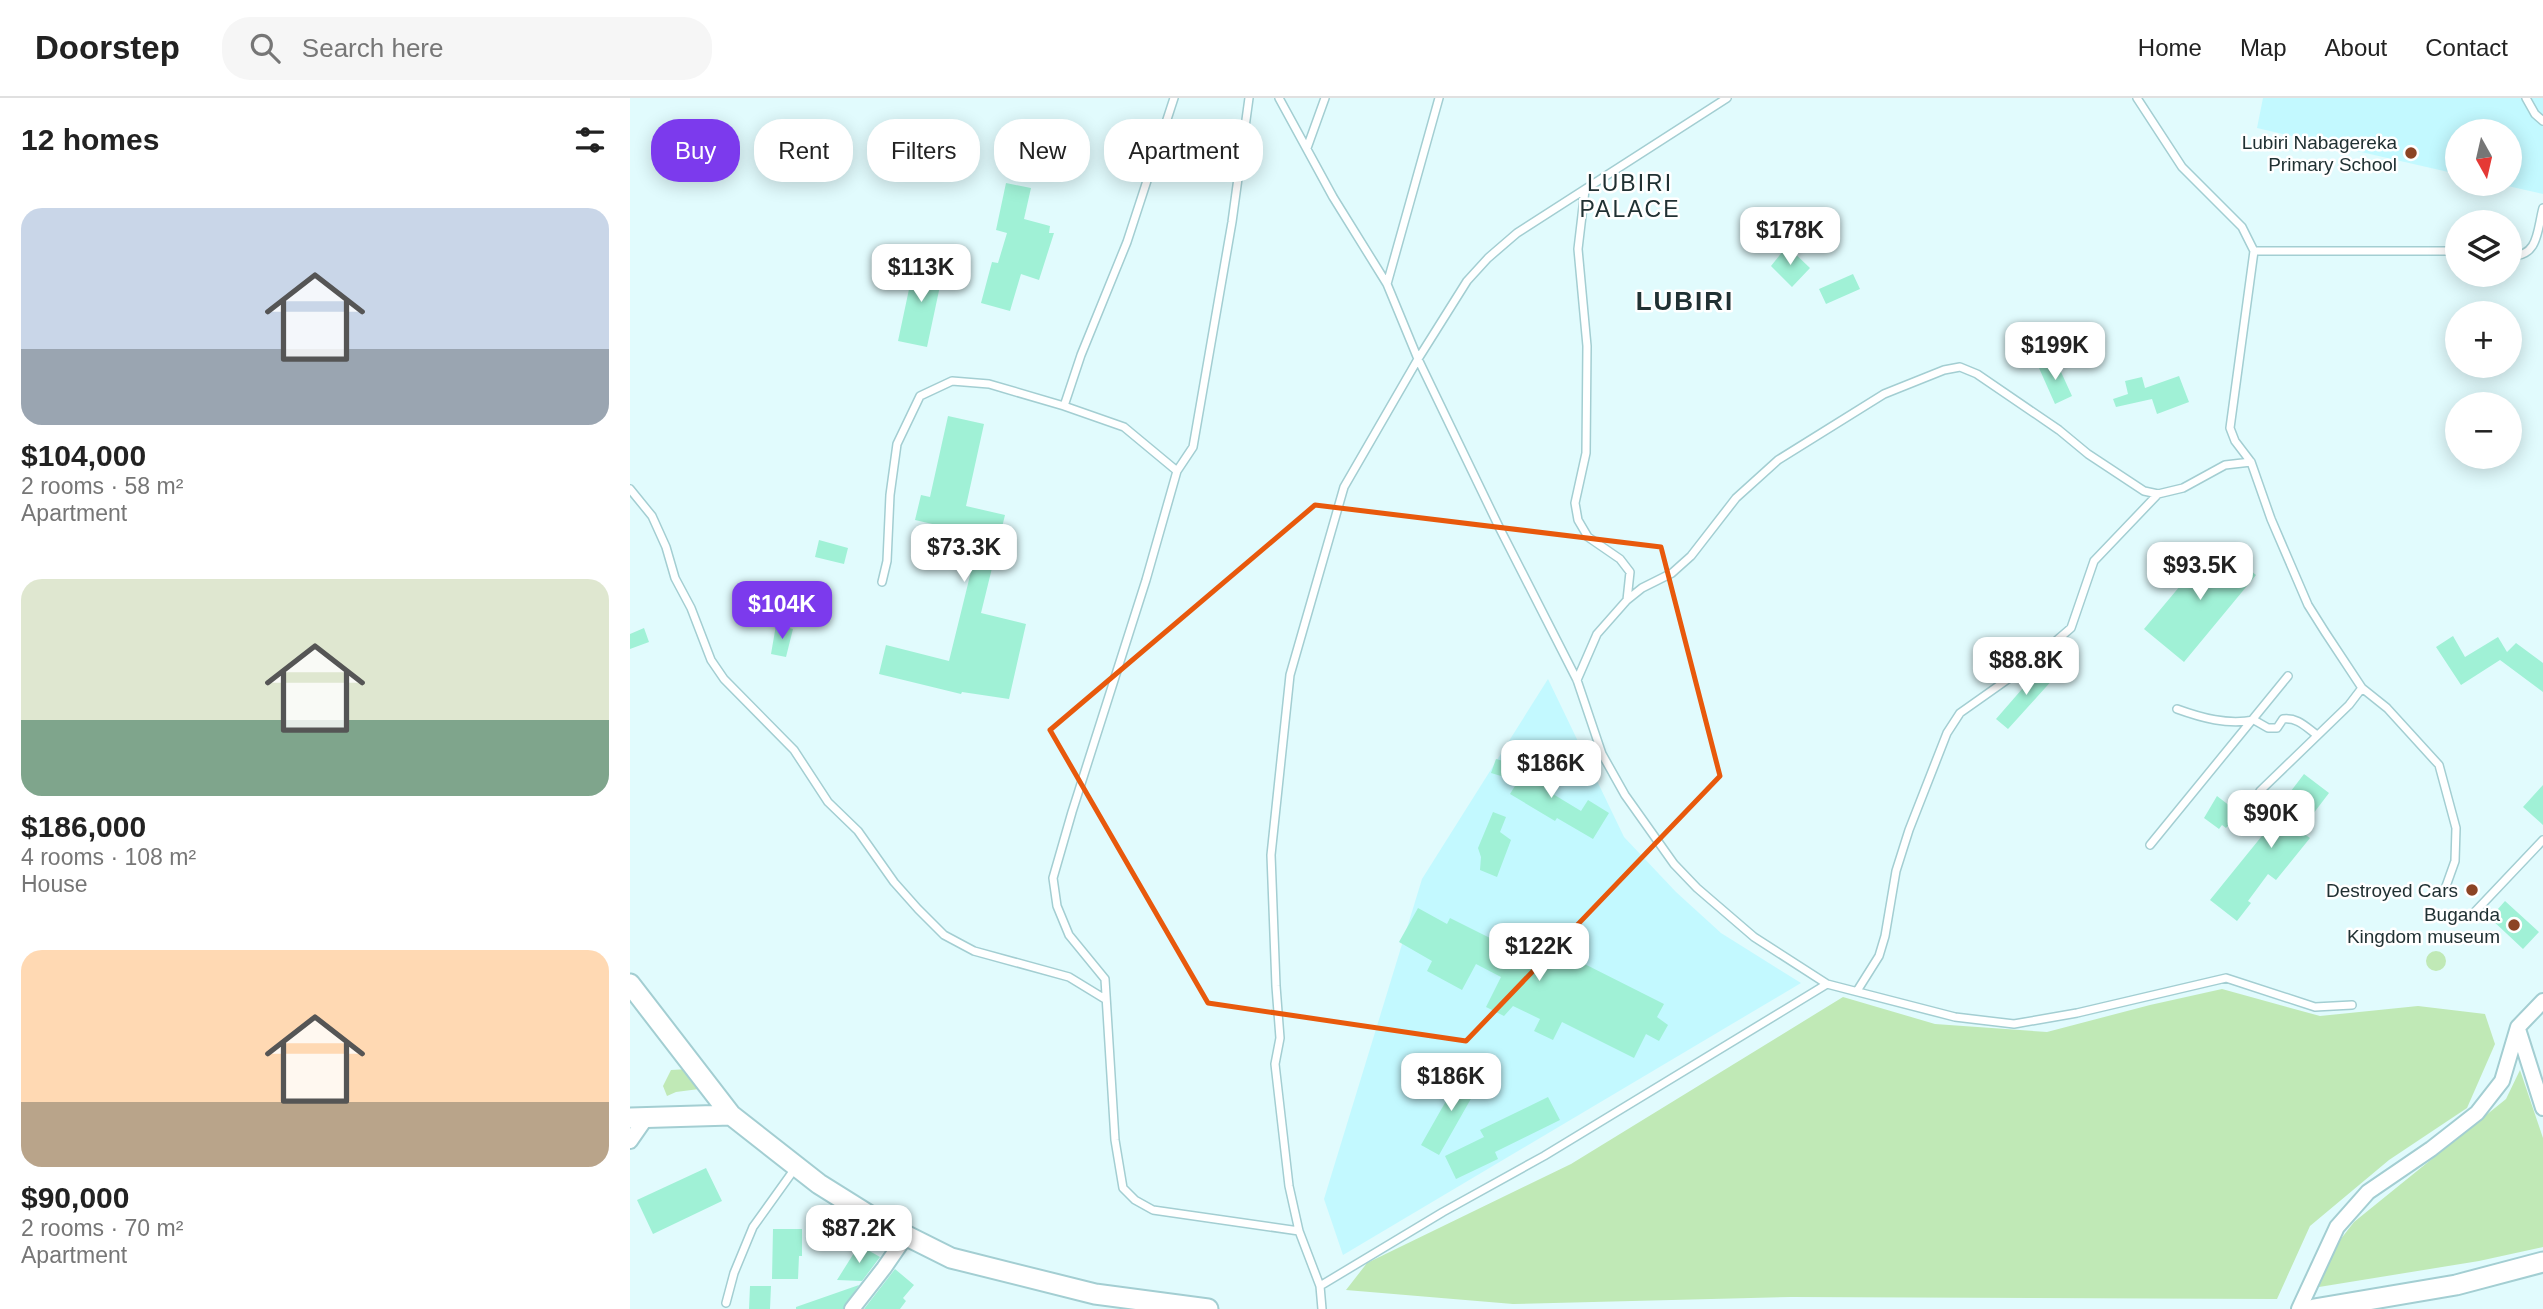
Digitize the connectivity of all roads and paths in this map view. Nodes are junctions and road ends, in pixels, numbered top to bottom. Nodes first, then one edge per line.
1 (1174, 98) edge
2 (1249, 98) edge
3 (1279, 98) edge
4 (1325, 98) edge
5 (1439, 98) edge
6 (1727, 98) edge
7 (2137, 98) edge
8 (2526, 98) edge
9 (2543, 121) edge
10 (1307, 148) junction
11 (1585, 190) junction
12 (2543, 208) edge
13 (2254, 251) junction
14 (2445, 251) edge
15 (2522, 255) edge
16 (1387, 284) junction
17 (1418, 359) junction
18 (1064, 406) junction
19 (2251, 462) junction
20 (1177, 471) junction
21 (630, 489) edge
22 (2158, 494) junction
23 (882, 582) dead end
24 (1628, 600) junction
25 (2288, 676) dead end
26 (1577, 680) junction
27 (2362, 688) junction
28 (2177, 709) dead end
29 (2254, 720) junction
30 (2316, 735) junction
31 (2260, 791) dead end
32 (2543, 840) edge
33 (2150, 845) dead end
34 (2445, 889) dead end
35 (2470, 917) dead end
36 (630, 984) edge
37 (1827, 985) junction
38 (1857, 991) junction
39 (1105, 999) junction
40 (2543, 1001) edge
41 (2352, 1005) dead end
42 (2518, 1027) junction
43 (2543, 1108) edge
44 (731, 1115) junction
45 (638, 1118) edge
46 (630, 1141) edge
47 (796, 1166) junction
48 (1299, 1231) junction
49 (906, 1236) junction
50 (2543, 1262) edge
51 (1320, 1286) junction
52 (2311, 1300) edge
53 (1092, 1301) edge
54 (726, 1303) dead end
55 (852, 1309) edge
56 (1208, 1309) edge
57 (1322, 1309) edge
58 (2299, 1309) edge

1 - 18 lane
2 - 20 lane
3 - 10 lane
4 - 10 lane
5 - 16 lane
6 - 11 lane
7 - 13 lane
8 - 9 lane
10 - 16 lane
11 - 17 lane
11 - 24 lane
12 - 15 lane
13 - 14 lane
13 - 19 lane
16 - 17 lane
17 - 26 lane
17 - 48 lane
18 - 20 lane
18 - 23 lane
19 - 22 lane
19 - 27 lane
20 - 39 lane
21 - 39 lane
22 - 24 lane
22 - 38 lane
24 - 26 lane
25 - 29 lane
26 - 37 lane
27 - 30 lane
27 - 34 lane
28 - 29 lane
29 - 30 lane
29 - 33 lane
30 - 31 lane
32 - 35 lane
36 - 44 main road
37 - 38 lane
37 - 51 lane
38 - 41 lane
39 - 48 lane
40 - 42 street
42 - 43 street
42 - 52 street
44 - 45 main road
44 - 47 main road
45 - 46 street
47 - 49 main road
47 - 54 lane
48 - 51 lane
49 - 53 main road
49 - 55 street
50 - 52 main road
51 - 57 lane
52 - 58 street
53 - 56 main road

